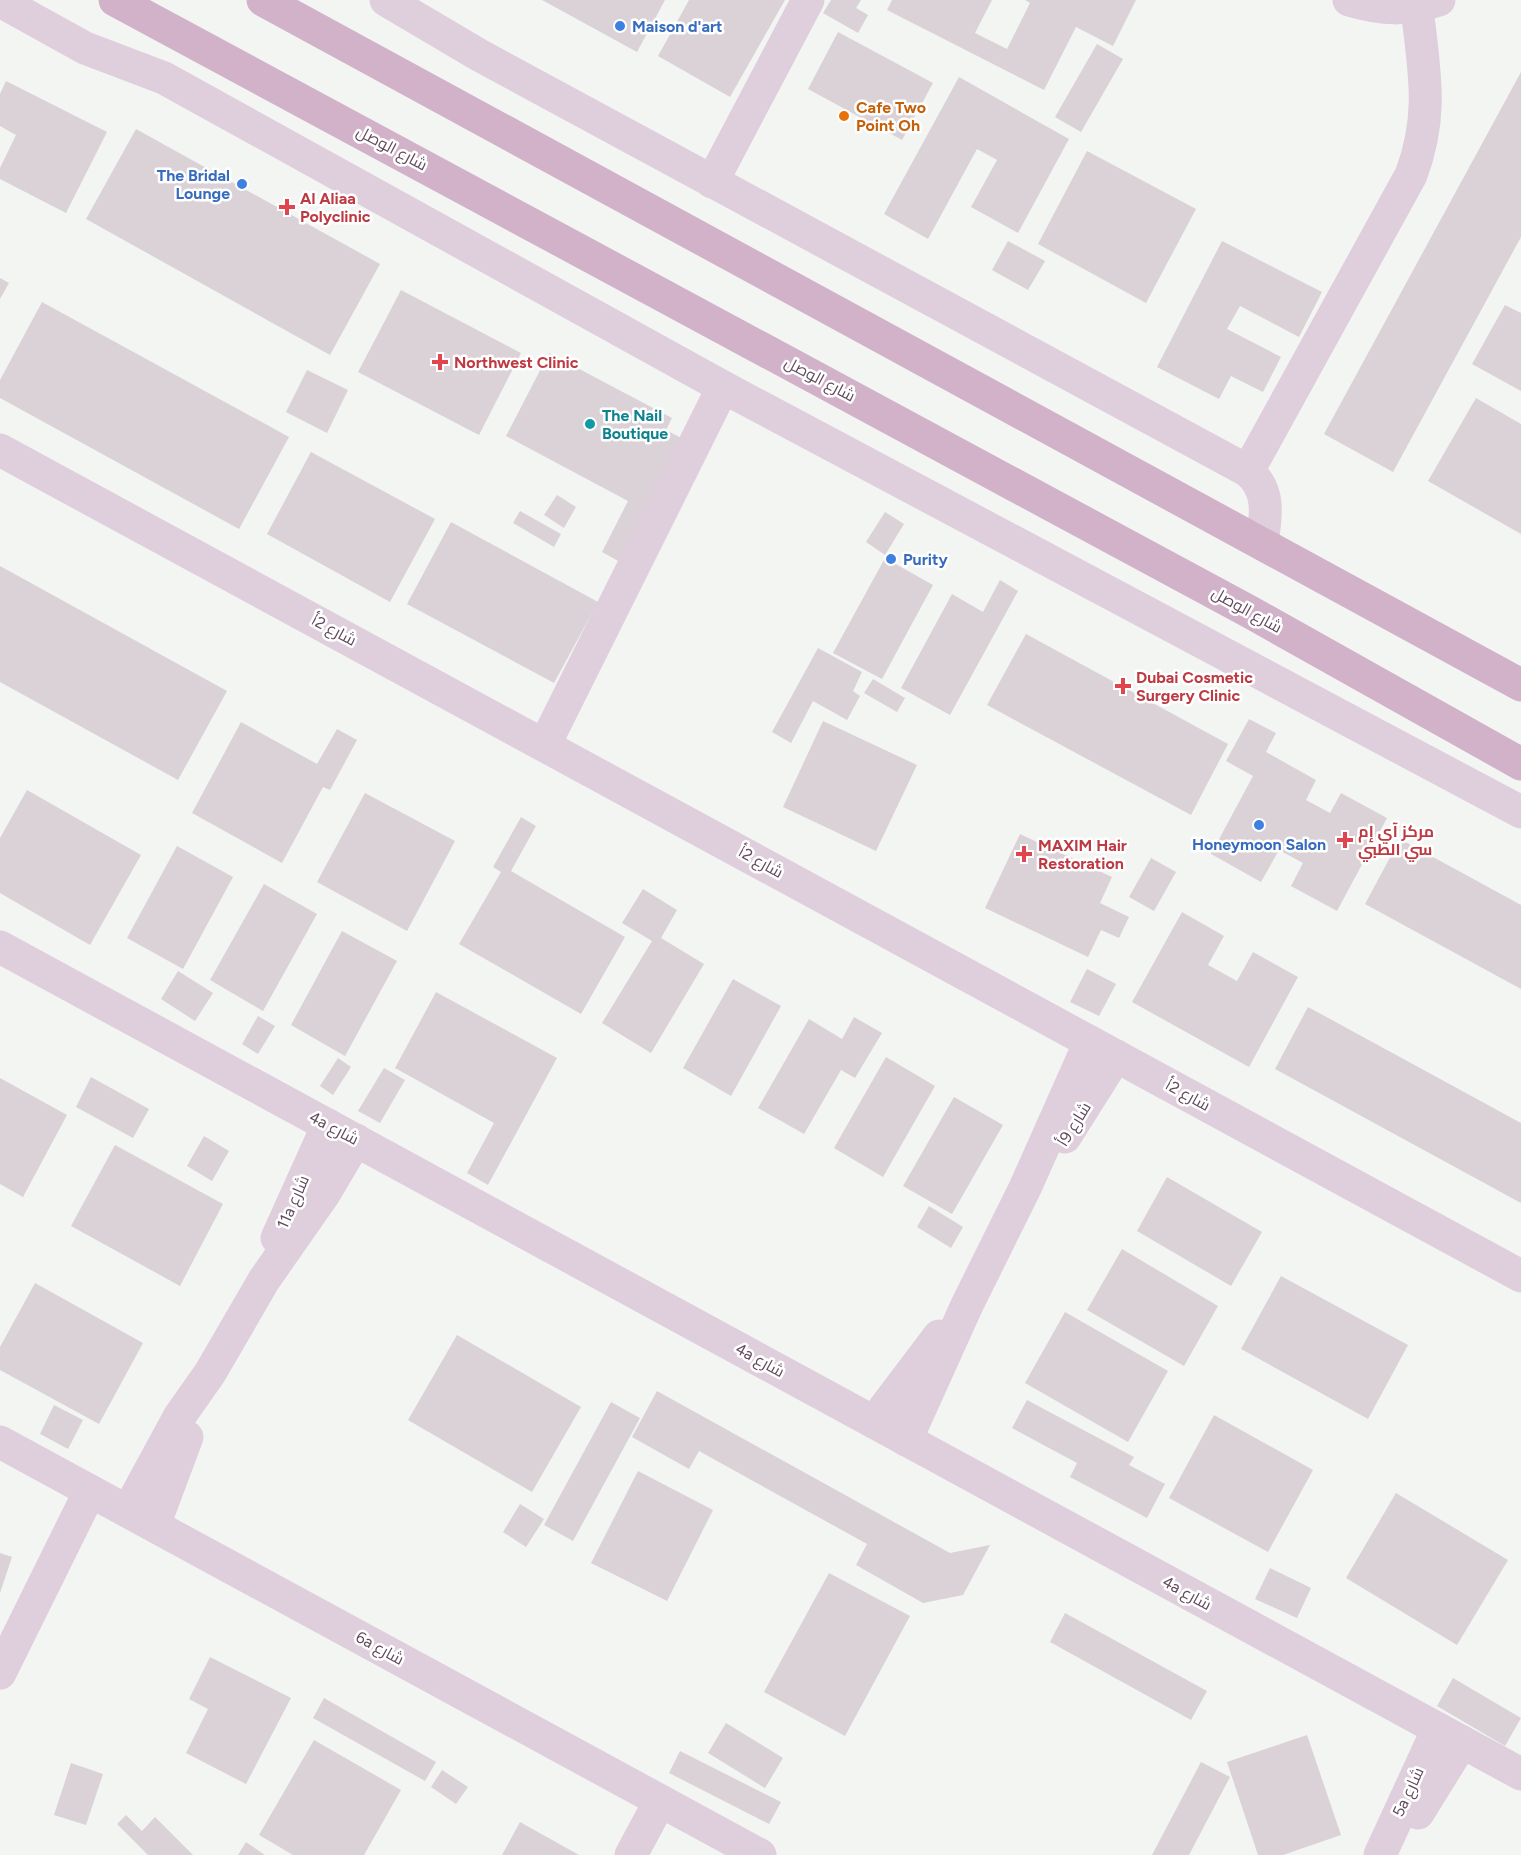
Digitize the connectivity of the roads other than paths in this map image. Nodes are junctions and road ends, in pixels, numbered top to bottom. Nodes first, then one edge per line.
1 (115, 0) edge
2 (264, 0) edge
3 (386, 0) edge
4 (808, 0) edge
5 (1349, 0) edge
6 (0, 1) edge
7 (1428, 4) edge
8 (712, 182) junction
9 (723, 387) junction
10 (0, 450) edge
11 (1248, 471) junction
12 (1262, 543) junction
13 (1521, 685) edge
14 (545, 744) junction
15 (1521, 764) edge
16 (1521, 812) edge
17 (0, 947) edge
18 (1103, 1049) junction
19 (342, 1133) junction
20 (1521, 1276) edge
21 (967, 1305) junction
22 (874, 1422) junction
23 (906, 1440) junction
24 (0, 1442) edge
25 (90, 1491) junction
26 (141, 1518) junction
27 (0, 1673) edge
28 (1450, 1735) junction
29 (1521, 1774) edge
30 (660, 1801) junction
31 (631, 1855) edge
32 (760, 1855) edge
33 (1380, 1855) edge
34 (1391, 1855) edge

1 - 15 main road, شارع الوصل
2 - 12 main road
3 - 8 street
4 - 8 street
5 - 7 street
6 - 9 street
7 - 11 street
8 - 11 street
9 - 14 street
9 - 16 street
10 - 14 street, شارع 2أ
11 - 12 street
12 - 13 main road
14 - 18 street, شارع 2أ
17 - 19 street, 4a شارع
18 - 20 street, شارع 2أ
18 - 21 street, شارع 9أ
19 - 22 street, 4a شارع
19 - 26 street, 11a شارع
21 - 22 street, شارع 9أ
21 - 23 street, شارع 9أ
22 - 23 street, 4a شارع
23 - 28 street, 4a شارع
24 - 25 street, 6a شارع
25 - 26 street, 6a شارع
25 - 27 street
26 - 30 street, 6a شارع
28 - 29 street, 4a شارع
28 - 33 street, 5a شارع
28 - 34 street, 5a شارع
30 - 31 street
30 - 32 street, 6a شارع

